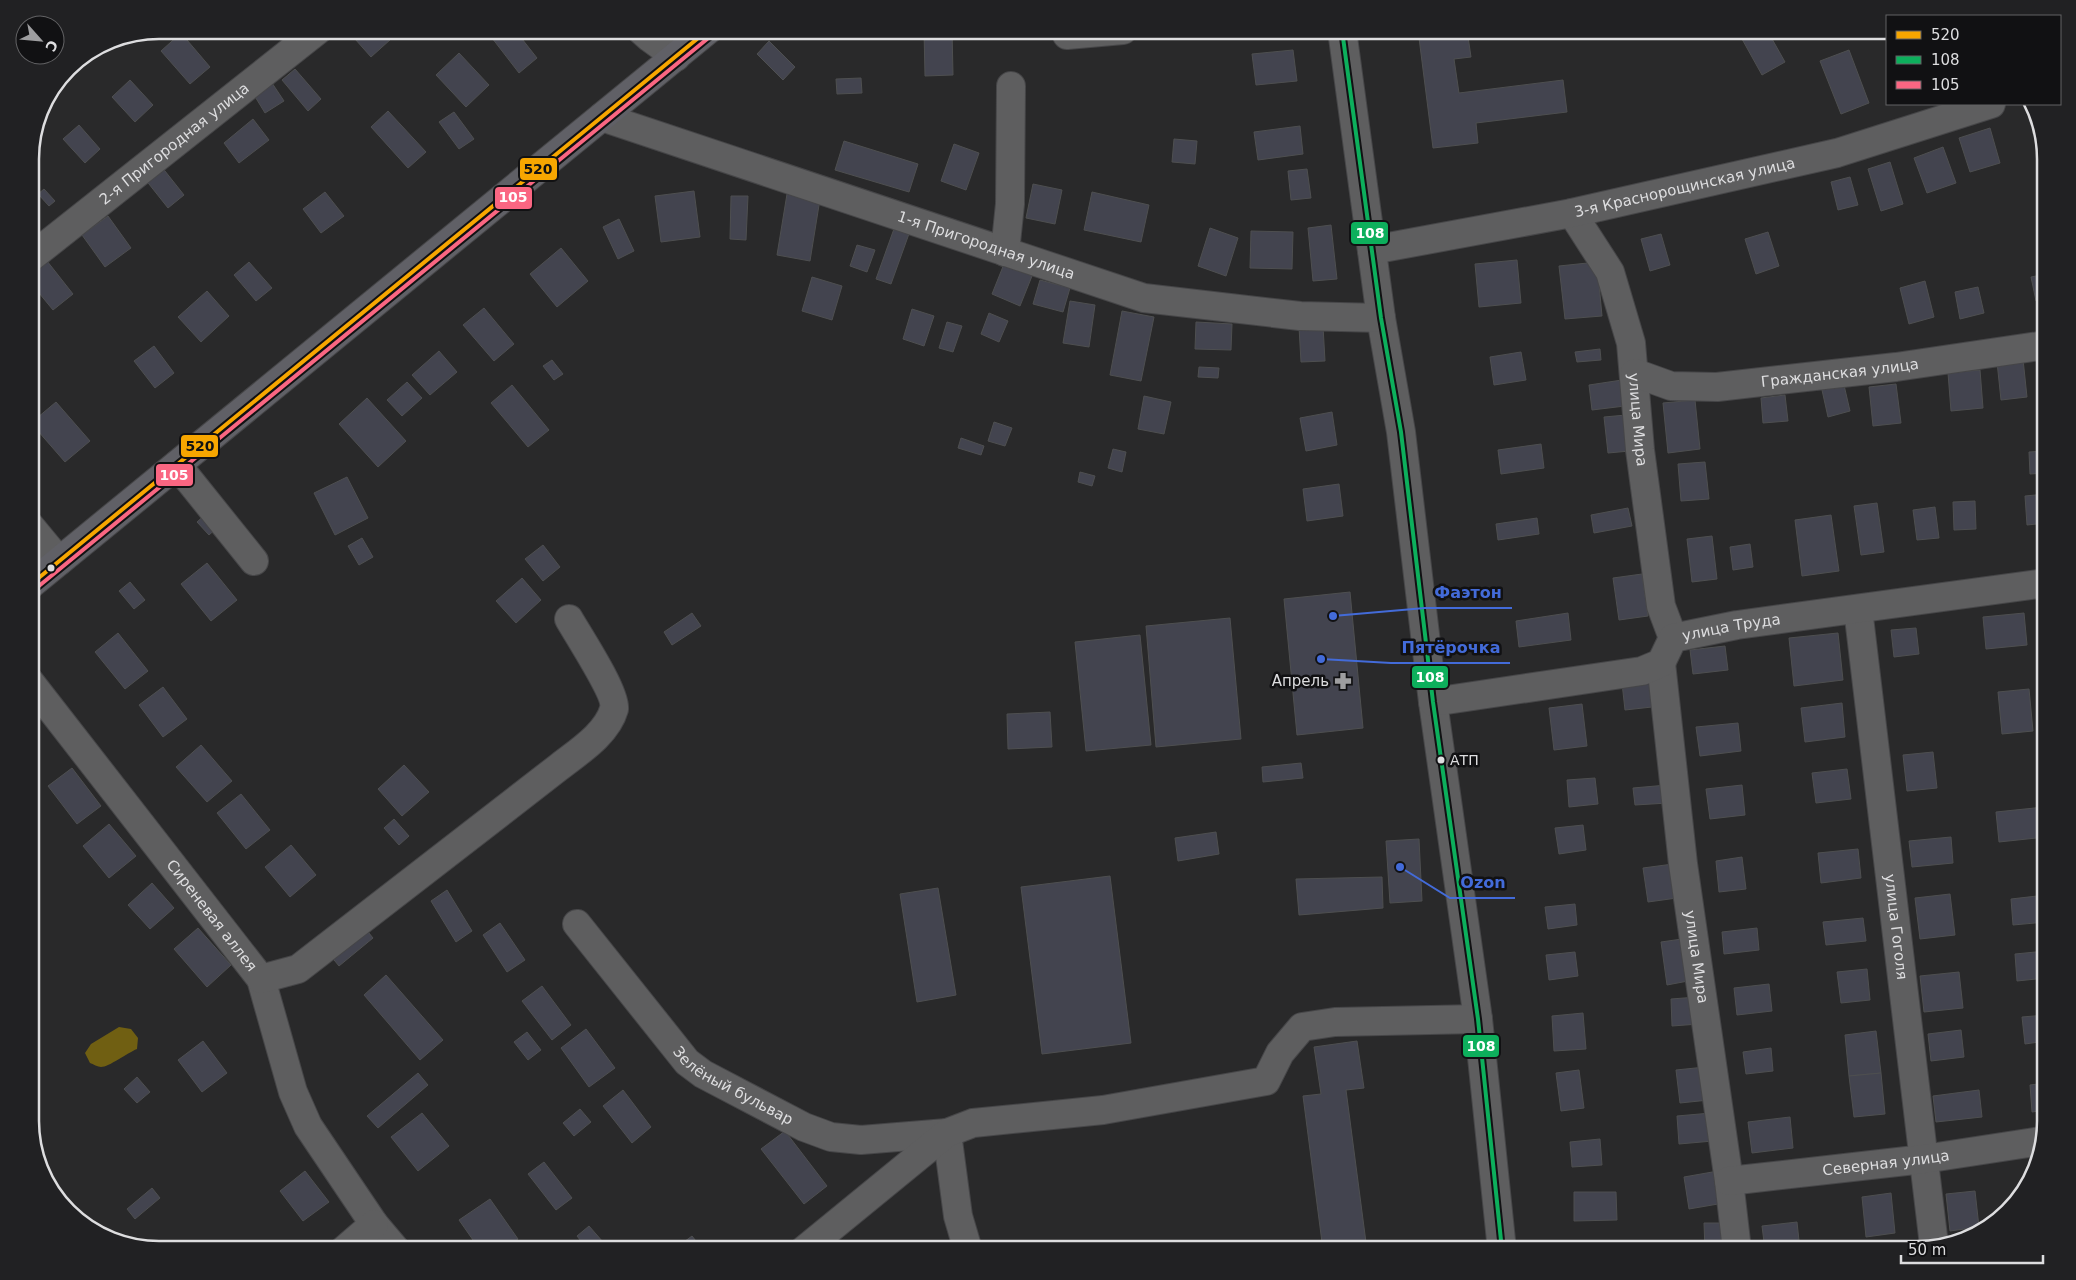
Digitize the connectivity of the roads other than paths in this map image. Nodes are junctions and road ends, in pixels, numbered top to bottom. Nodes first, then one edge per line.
1 (307, 39) edge
2 (651, 39) edge
3 (697, 39) edge
4 (1343, 39) edge
5 (676, 57) junction
6 (1011, 86) dead end
7 (1988, 105) edge
8 (602, 117) junction
9 (1572, 213) junction
10 (1372, 250) junction
11 (39, 251) edge
12 (1005, 252) junction
13 (1381, 318) junction
14 (2037, 346) edge
15 (1635, 373) junction
16 (177, 465) junction
17 (39, 537) edge
18 (59, 561) junction
19 (254, 561) dead end
20 (39, 578) edge
21 (2037, 584) edge
22 (1858, 609) junction
23 (569, 619) dead end
24 (1673, 638) junction
25 (1661, 663) junction
26 (39, 694) edge
27 (1433, 702) junction
28 (577, 924) dead end
29 (261, 980) junction
30 (1478, 1019) junction
31 (947, 1134) junction
32 (2035, 1143) edge
33 (1924, 1159) junction
34 (1729, 1180) junction
35 (374, 1224) junction
36 (1933, 1240) edge
37 (354, 1241) edge
38 (388, 1241) edge
39 (815, 1241) edge
40 (965, 1241) edge
41 (1501, 1241) edge
42 (1735, 1241) edge

1 - 11 street, 2-я Пригородная улица
2 - 5 street
3 - 5 main road
4 - 10 street
5 - 8 main road
6 - 12 street
7 - 9 street, 3-я Краснорощинская улица
8 - 12 street, 1-я Пригородная улица
8 - 16 main road
9 - 10 street, 3-я Краснорощинская улица
9 - 15 street, улица Мира
10 - 13 street
12 - 13 street, 1-я Пригородная улица
13 - 27 street
14 - 15 street, Гражданская улица
15 - 24 street, улица Мира
16 - 18 main road
16 - 19 street
17 - 18 street
18 - 20 main road
21 - 22 street, улица Труда
22 - 24 street, улица Труда
22 - 33 street, улица Гоголя
23 - 29 street
24 - 25 street, улица Труда
25 - 27 street
25 - 34 street, улица Мира
26 - 29 street, Сиреневая аллея
27 - 30 street
28 - 31 street, Зелёный бульвар
29 - 35 street, Сиреневая аллея
30 - 31 street
30 - 41 street
31 - 39 street
31 - 40 street
32 - 33 street, Северная улица
33 - 34 street, Северная улица
33 - 36 street, улица Гоголя
34 - 42 street, улица Мира
35 - 37 street
35 - 38 street, Сиреневая аллея

